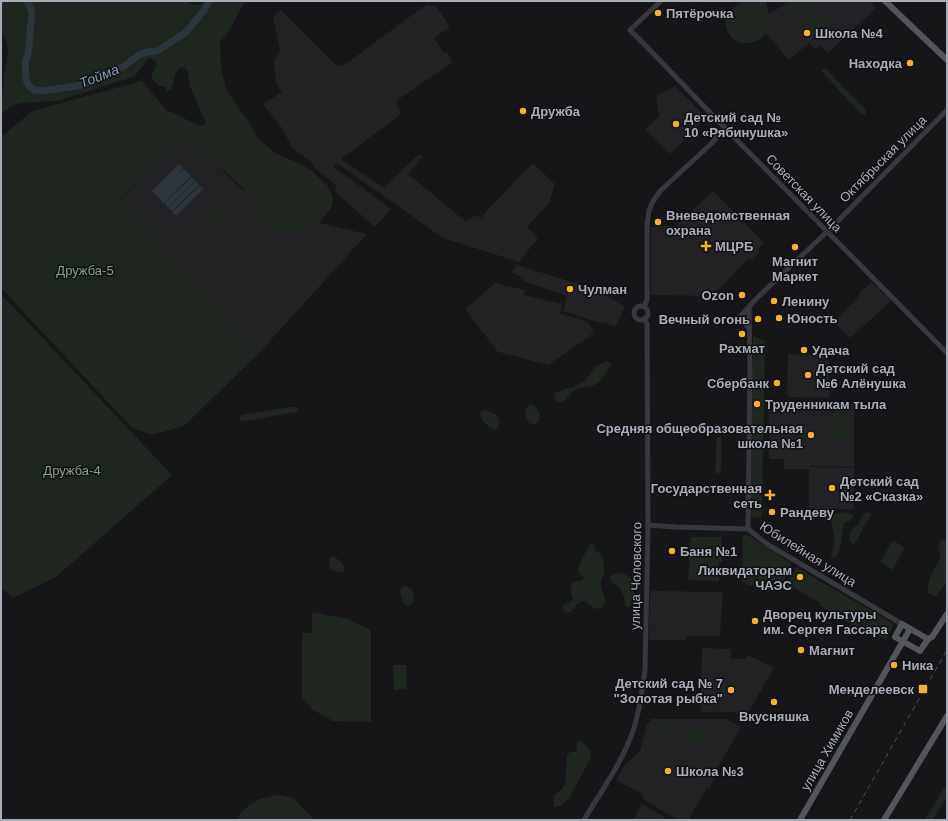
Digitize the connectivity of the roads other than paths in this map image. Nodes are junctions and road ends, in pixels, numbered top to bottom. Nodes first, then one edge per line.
1 (661, 1) edge
2 (885, 1) edge
3 (947, 60) edge
4 (947, 110) edge
5 (725, 128) junction
6 (826, 231) junction
7 (644, 307) junction
8 (749, 308) junction
9 (644, 319) junction
10 (748, 328) junction
11 (947, 353) edge
12 (648, 525) junction
13 (748, 529) junction
14 (947, 614) edge
15 (902, 624) junction
16 (910, 628) junction
17 (928, 639) junction
18 (902, 641) junction
19 (947, 716) edge
20 (584, 820) edge
21 (800, 820) edge
22 (884, 820) edge

1 - 5 street, Советская улица
2 - 3 main road
4 - 6 street, Октябрьская улица
5 - 6 street, Советская улица
5 - 7 street
6 - 8 street, Октябрьская улица
6 - 11 street, Советская улица
7 - 9 street
7 - 9 street
8 - 10 street
8 - 10 street, Октябрьская улица
9 - 12 street, улица Чоловского
10 - 13 street
12 - 13 street, Юбилейная улица
12 - 20 street, улица Чоловского
13 - 15 street, Юбилейная улица
14 - 17 main road
15 - 16 main road
15 - 18 main road
16 - 17 main road
16 - 18 main road, улица Химиков
17 - 18 main road
18 - 21 main road, улица Химиков
19 - 22 main road

